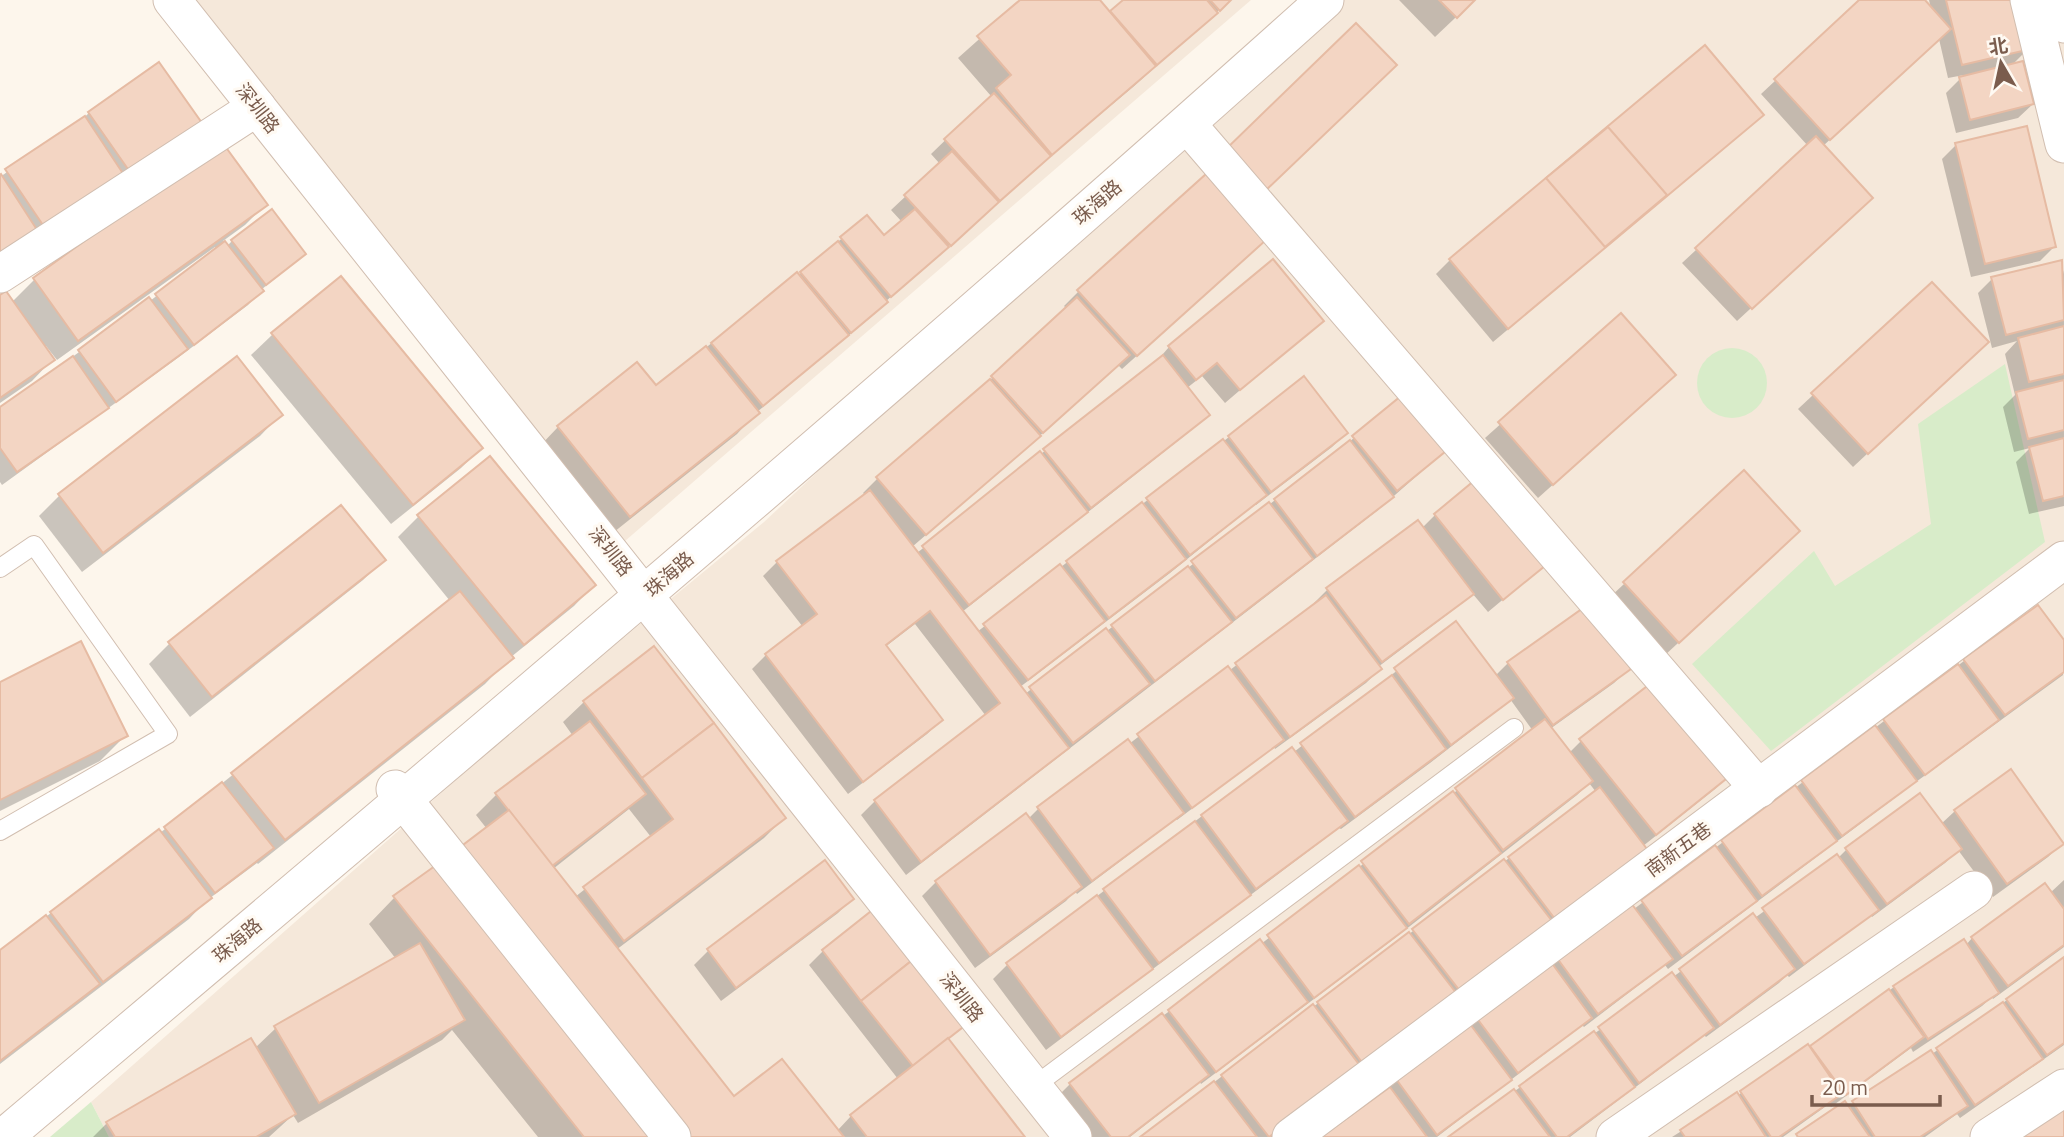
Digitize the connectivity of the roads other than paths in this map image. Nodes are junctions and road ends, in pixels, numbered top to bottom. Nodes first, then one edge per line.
1 (172, 0) edge
2 (1303, 0) edge
3 (1325, 0) edge
4 (2029, 0) edge
5 (2058, 0) edge
6 (2064, 24) edge
7 (257, 107) junction
8 (1187, 124) junction
9 (2064, 144) edge
10 (0, 274) edge
11 (2064, 560) edge
12 (0, 568) edge
13 (641, 590) junction
14 (1514, 727) dead end
15 (1759, 789) junction
16 (399, 794) junction
17 (0, 831) edge
18 (1974, 890) dead end
19 (1033, 1087) junction
20 (2064, 1088) edge
21 (0, 1120) edge
22 (4, 1137) edge
23 (672, 1137) edge
24 (1073, 1137) edge
25 (1291, 1137) edge
26 (1615, 1137) edge
27 (1989, 1137) edge

1 - 7 street, 深圳路
2 - 13 street, 珠海路
3 - 8 street, 珠海路
4 - 9 street
5 - 6 street
7 - 10 street
7 - 13 street, 深圳路
8 - 13 street, 珠海路
8 - 15 street
11 - 15 street, 南新五巷
12 - 17 lane
13 - 16 street, 珠海路
13 - 19 street, 深圳路
14 - 19 lane
15 - 25 street, 南新五巷
16 - 21 street, 珠海路
16 - 22 street, 珠海路
16 - 23 street
18 - 26 street
19 - 24 street, 深圳路
20 - 27 street

